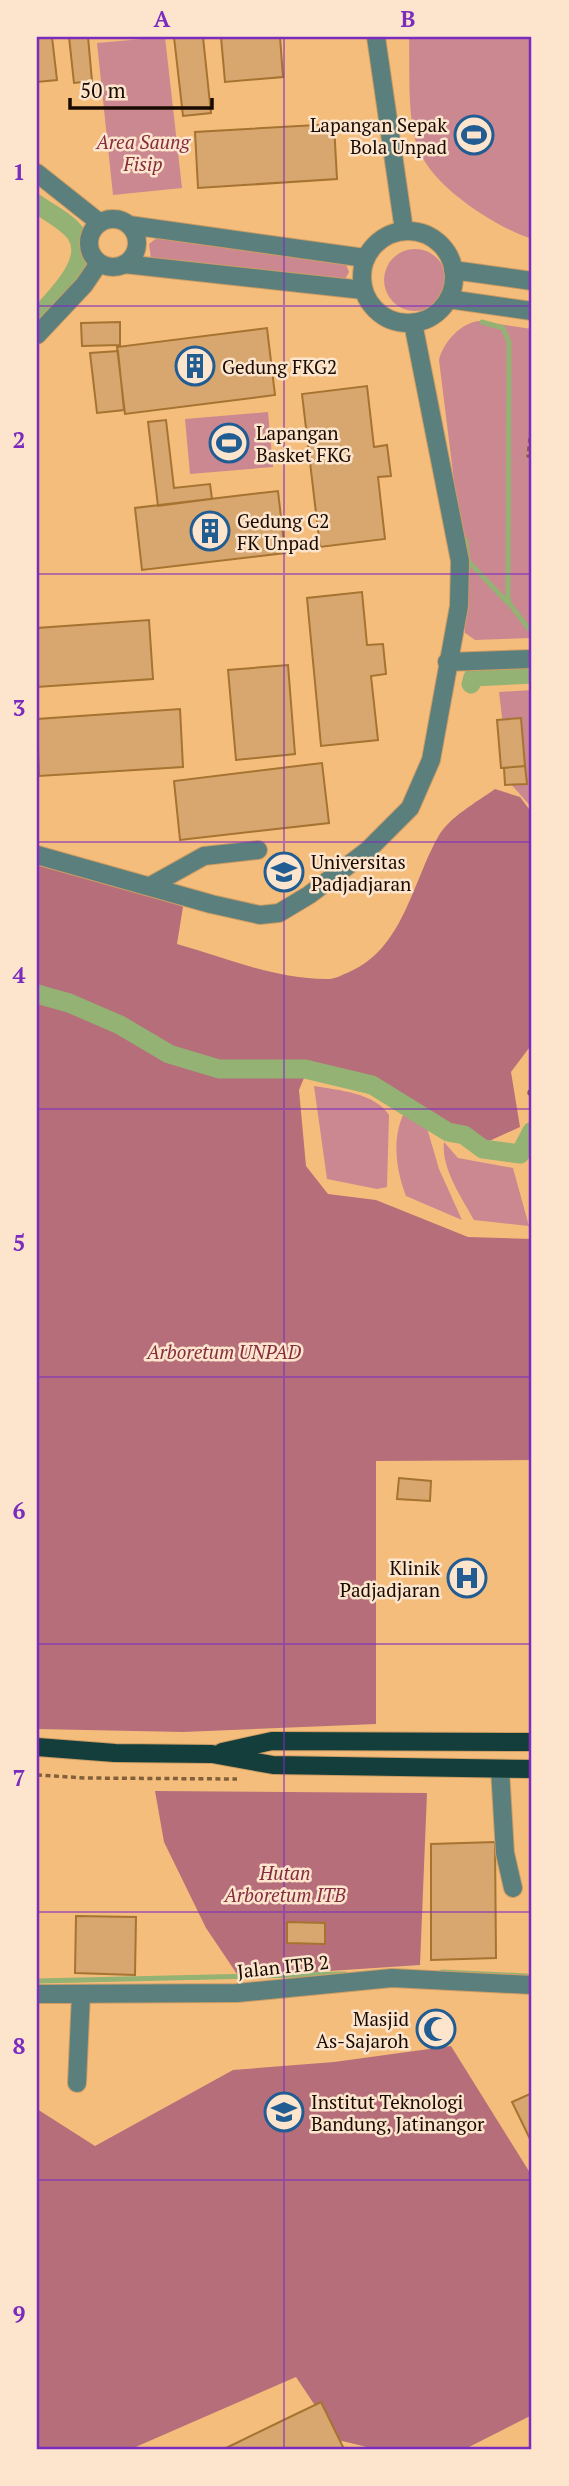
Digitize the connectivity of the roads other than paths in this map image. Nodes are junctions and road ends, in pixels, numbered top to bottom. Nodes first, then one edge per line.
1 (376, 37) edge
2 (37, 173) edge
3 (100, 223) junction
4 (129, 225) junction
5 (404, 230) junction
6 (365, 258) junction
7 (99, 263) junction
8 (124, 264) junction
9 (453, 270) junction
10 (532, 281) edge
11 (363, 290) junction
12 (448, 299) junction
13 (532, 311) edge
14 (413, 323) junction
15 (37, 335) edge
16 (529, 659) edge
17 (447, 662) junction
18 (258, 850) dead end
19 (37, 855) edge
20 (152, 885) junction
21 (532, 1742) edge
22 (37, 1746) edge
23 (212, 1754) junction
24 (500, 1769) junction
25 (532, 1769) edge
26 (513, 1888) dead end
27 (532, 1985) edge
28 (37, 1994) edge
29 (81, 1994) junction
30 (77, 2083) dead end

1 - 5 lane
2 - 3 lane
3 - 4 lane
3 - 7 lane
4 - 6 lane
4 - 8 lane
5 - 6 lane
5 - 9 lane
6 - 11 lane
7 - 8 lane
7 - 15 lane
8 - 11 lane
9 - 10 lane
9 - 12 lane
11 - 14 lane
12 - 13 lane
12 - 14 lane
14 - 17 lane
16 - 17 lane
17 - 20 lane
18 - 20 lane
19 - 20 lane
21 - 23 main road
22 - 23 main road
23 - 24 main road
24 - 25 main road
24 - 26 lane
27 - 29 lane, Jalan ITB 2
28 - 29 lane, Jalan ITB 2
29 - 30 lane

